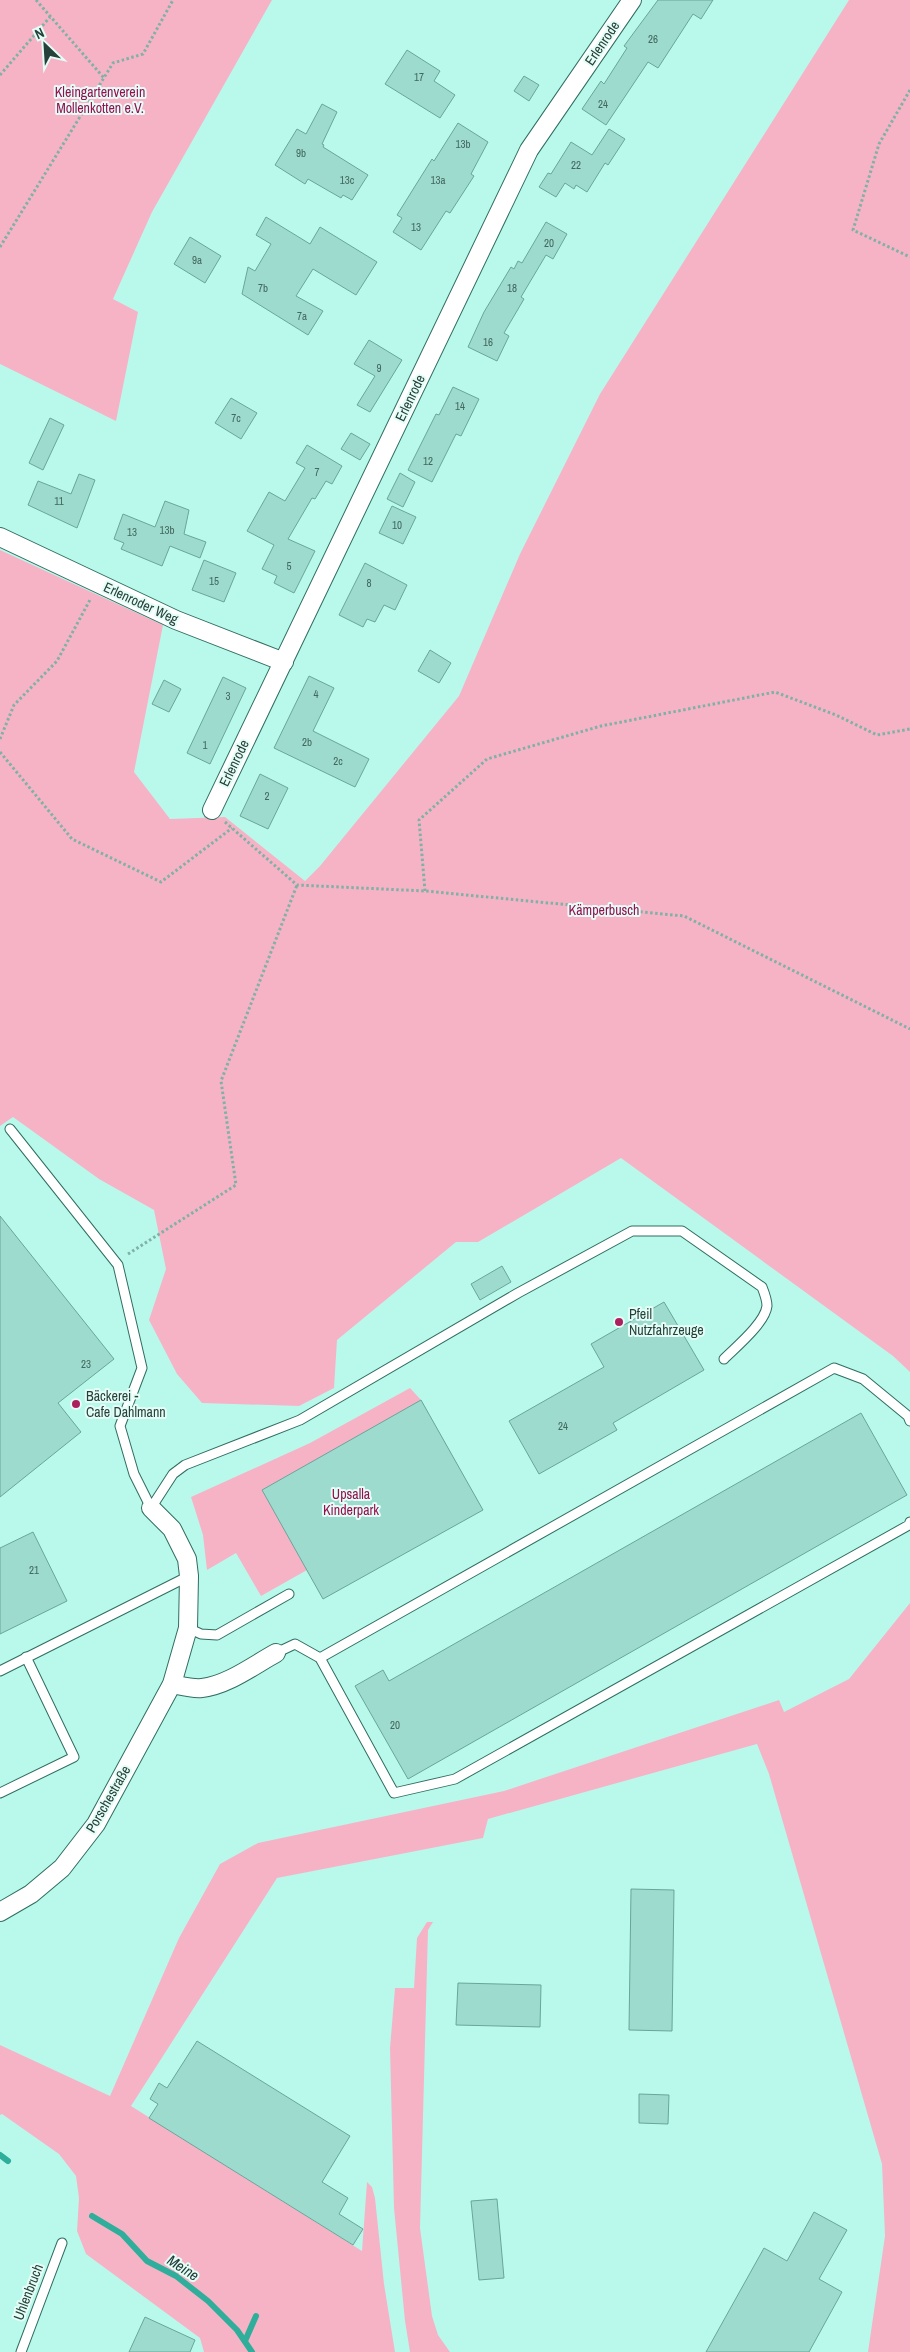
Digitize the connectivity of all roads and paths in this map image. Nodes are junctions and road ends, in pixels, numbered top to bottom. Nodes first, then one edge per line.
1 (36, 0) edge
2 (173, 0) edge
3 (632, 0) edge
4 (50, 17) junction
5 (0, 75) edge
6 (104, 78) junction
7 (910, 90) edge
8 (0, 247) edge
9 (910, 257) edge
10 (0, 537) edge
11 (99, 583) junction
12 (284, 662) junction
13 (910, 730) edge
14 (0, 739) edge
15 (0, 752) edge
16 (212, 810) joint
17 (232, 828) junction
18 (298, 885) junction
19 (425, 891) junction
20 (910, 1029) edge
21 (10, 1129) dead end
22 (115, 1262) junction
23 (724, 1359) dead end
24 (910, 1421) edge
25 (151, 1508) junction
26 (910, 1522) edge
27 (189, 1576) junction
28 (290, 1594) dead end
29 (188, 1628) junction
30 (276, 1653) joint
31 (26, 1657) junction
32 (320, 1658) junction
33 (0, 1670) edge
34 (172, 1684) junction
35 (0, 1793) edge
36 (0, 1912) edge
37 (62, 2242) dead end
38 (20, 2352) edge

1 - 4 path
2 - 6 path
3 - 12 street, Erlenrode
4 - 5 path
4 - 6 path
6 - 8 path
7 - 9 path
10 - 11 street, Erlenroder Weg
11 - 12 street, Erlenroder Weg
11 - 14 path
12 - 16 street, Erlenrode
13 - 19 path
15 - 17 path
16 - 17 path
17 - 18 path
18 - 19 path
18 - 22 path
19 - 20 path
21 - 22 lane
22 - 25 lane
23 - 25 lane
24 - 32 lane
25 - 27 street, Porschestraße
26 - 32 lane
27 - 29 street, Porschestraße
27 - 31 lane
28 - 29 lane
29 - 34 street, Porschestraße
30 - 32 lane
30 - 34 street
31 - 33 lane
31 - 35 lane
34 - 36 street, Porschestraße
37 - 38 lane, Uhlenbruch

